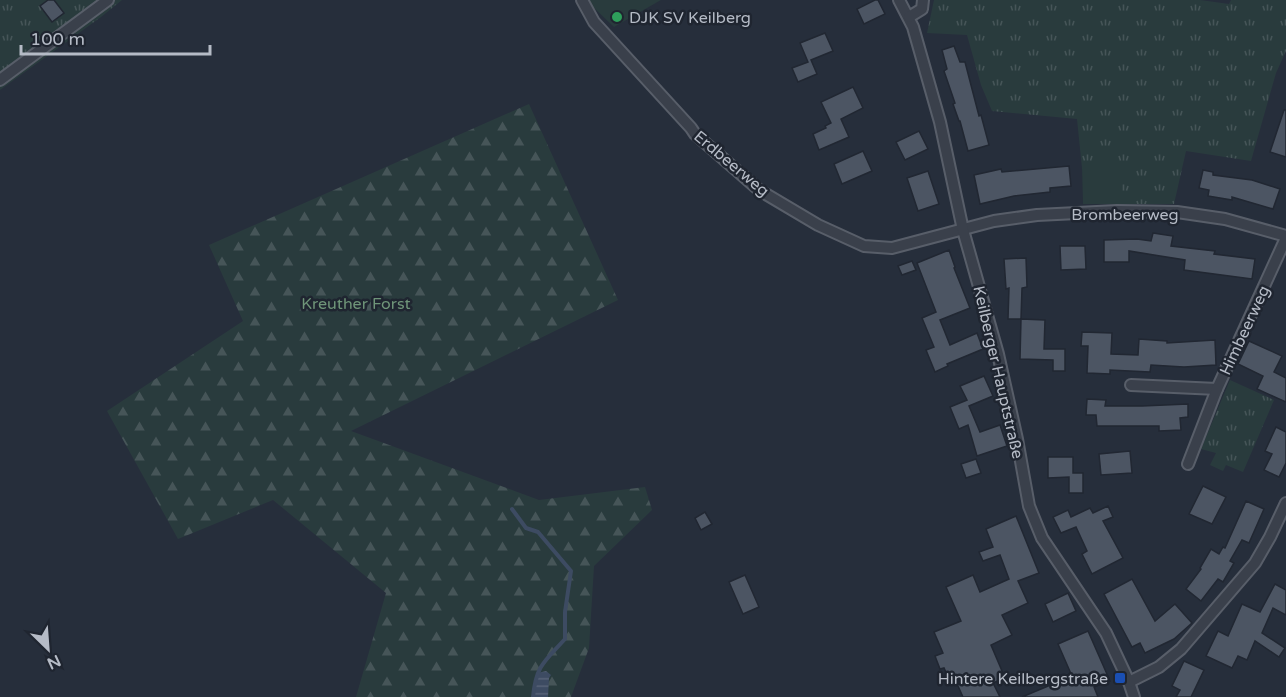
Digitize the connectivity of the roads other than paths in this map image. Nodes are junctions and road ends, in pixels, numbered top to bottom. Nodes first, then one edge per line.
1 (108, 0) edge
2 (582, 0) edge
3 (899, 0) edge
4 (923, 0) edge
5 (911, 22) junction
6 (0, 80) edge
7 (963, 230) junction
8 (1286, 237) edge
9 (1131, 385) dead end
10 (1217, 389) junction
11 (1188, 464) dead end
12 (1286, 503) edge
13 (1129, 681) junction
14 (1134, 697) edge

1 - 6 street
2 - 7 street, Erdbeerweg
3 - 5 street, Keilberger Hauptstraße
4 - 5 street
5 - 7 street, Keilberger Hauptstraße
7 - 8 street, Brombeerweg
7 - 13 street, Keilberger Hauptstraße
8 - 10 street, Himbeerweg
9 - 10 street, Himbeerweg
10 - 11 street, Himbeerweg
12 - 13 street
13 - 14 street, Keilberger Hauptstraße

